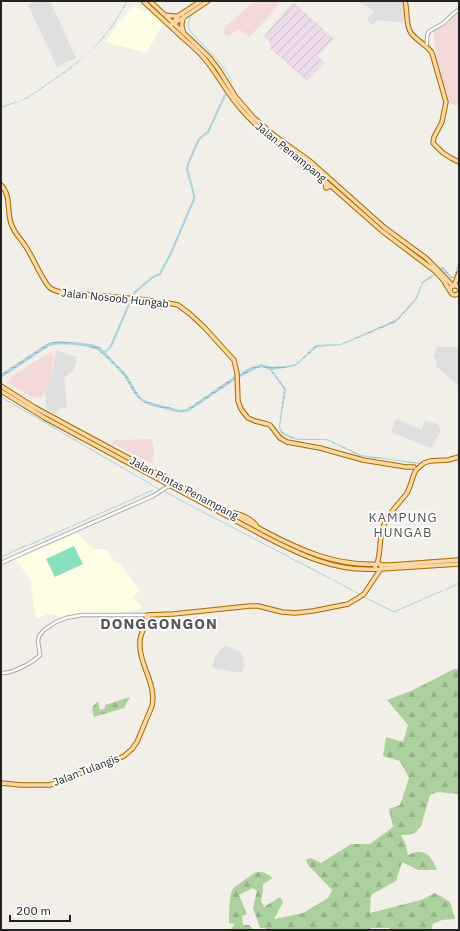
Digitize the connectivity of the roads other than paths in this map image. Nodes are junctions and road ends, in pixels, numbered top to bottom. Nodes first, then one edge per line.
1 (143, 1) edge
2 (150, 1) edge
3 (201, 1) edge
4 (208, 1) edge
5 (406, 1) edge
6 (459, 10) edge
7 (164, 14) junction
8 (178, 16) junction
9 (185, 16) junction
10 (164, 20) junction
11 (172, 25) junction
12 (180, 32) junction
13 (185, 35) junction
14 (426, 46) junction
15 (228, 88) junction
16 (298, 156) junction
17 (459, 162) edge
18 (1, 185) edge
19 (335, 189) junction
20 (436, 270) junction
21 (459, 273) edge
22 (440, 274) junction
23 (458, 278) edge
24 (449, 281) junction
25 (456, 287) edge
26 (450, 291) junction
27 (458, 295) edge
28 (1, 386) edge
29 (1, 390) edge
30 (459, 457) edge
31 (415, 468) junction
32 (160, 480) junction
33 (174, 487) junction
34 (162, 490) junction
35 (195, 493) junction
36 (199, 500) junction
37 (240, 516) junction
38 (239, 522) junction
39 (459, 560) edge
40 (1, 563) edge
41 (459, 564) edge
42 (379, 566) junction
43 (356, 568) junction
44 (373, 579) junction
45 (147, 617) junction
46 (1, 673) edge
47 (1, 782) edge

1 - 10 main road, Jalan Penampang
2 - 7 main road, Jalan Penampang
3 - 8 main road
4 - 9 main road
5 - 14 main road
6 - 14 street
7 - 8 main road
7 - 10 main road
7 - 11 main road, Jalan Penampang
8 - 11 main road
9 - 11 main road
9 - 13 main road
10 - 11 main road, Jalan Penampang
11 - 12 main road, Jalan Penampang
12 - 13 main road, Jalan Penampang
12 - 15 main road, Jalan Penampang
13 - 15 main road, Jalan Penampang
14 - 17 main road
15 - 16 main road, Jalan Penampang
16 - 19 main road, Jalan Penampang
16 - 19 main road
16 - 20 main road, Jalan Penampang
18 - 31 main road, Jalan Nosoob Hungab
19 - 20 main road, Jalan Penampang
20 - 22 main road, Jalan Penampang
21 - 23 main road
22 - 24 main road, Jalan Penampang
22 - 26 main road, Jalan Penampang
23 - 24 main road
23 - 25 main road
24 - 25 main road, Jalan Penampang
25 - 26 main road
26 - 27 main road, Jalan Penampang
28 - 35 main road, Jalan Pintas Penampang
29 - 32 main road, Jalan Pintas Penampang
30 - 31 main road
31 - 42 main road
32 - 33 main road, Jalan Pintas Penampang
32 - 34 street
33 - 34 street
33 - 36 main road, Jalan Pintas Penampang
34 - 40 street
35 - 36 main road
35 - 37 main road, Jalan Pintas Penampang
36 - 38 main road, Jalan Pintas Penampang
37 - 38 main road
37 - 42 main road, Jalan Pintas Penampang
38 - 43 main road, Jalan Pintas Penampang
39 - 42 main road, Jalan Pintas Penampang
41 - 42 main road, Jalan Pintas Penampang
42 - 43 main road, Jalan Pintas Penampang
42 - 44 main road
43 - 44 main road
44 - 45 main road
45 - 46 street
45 - 47 main road, Jalan Tulangis

